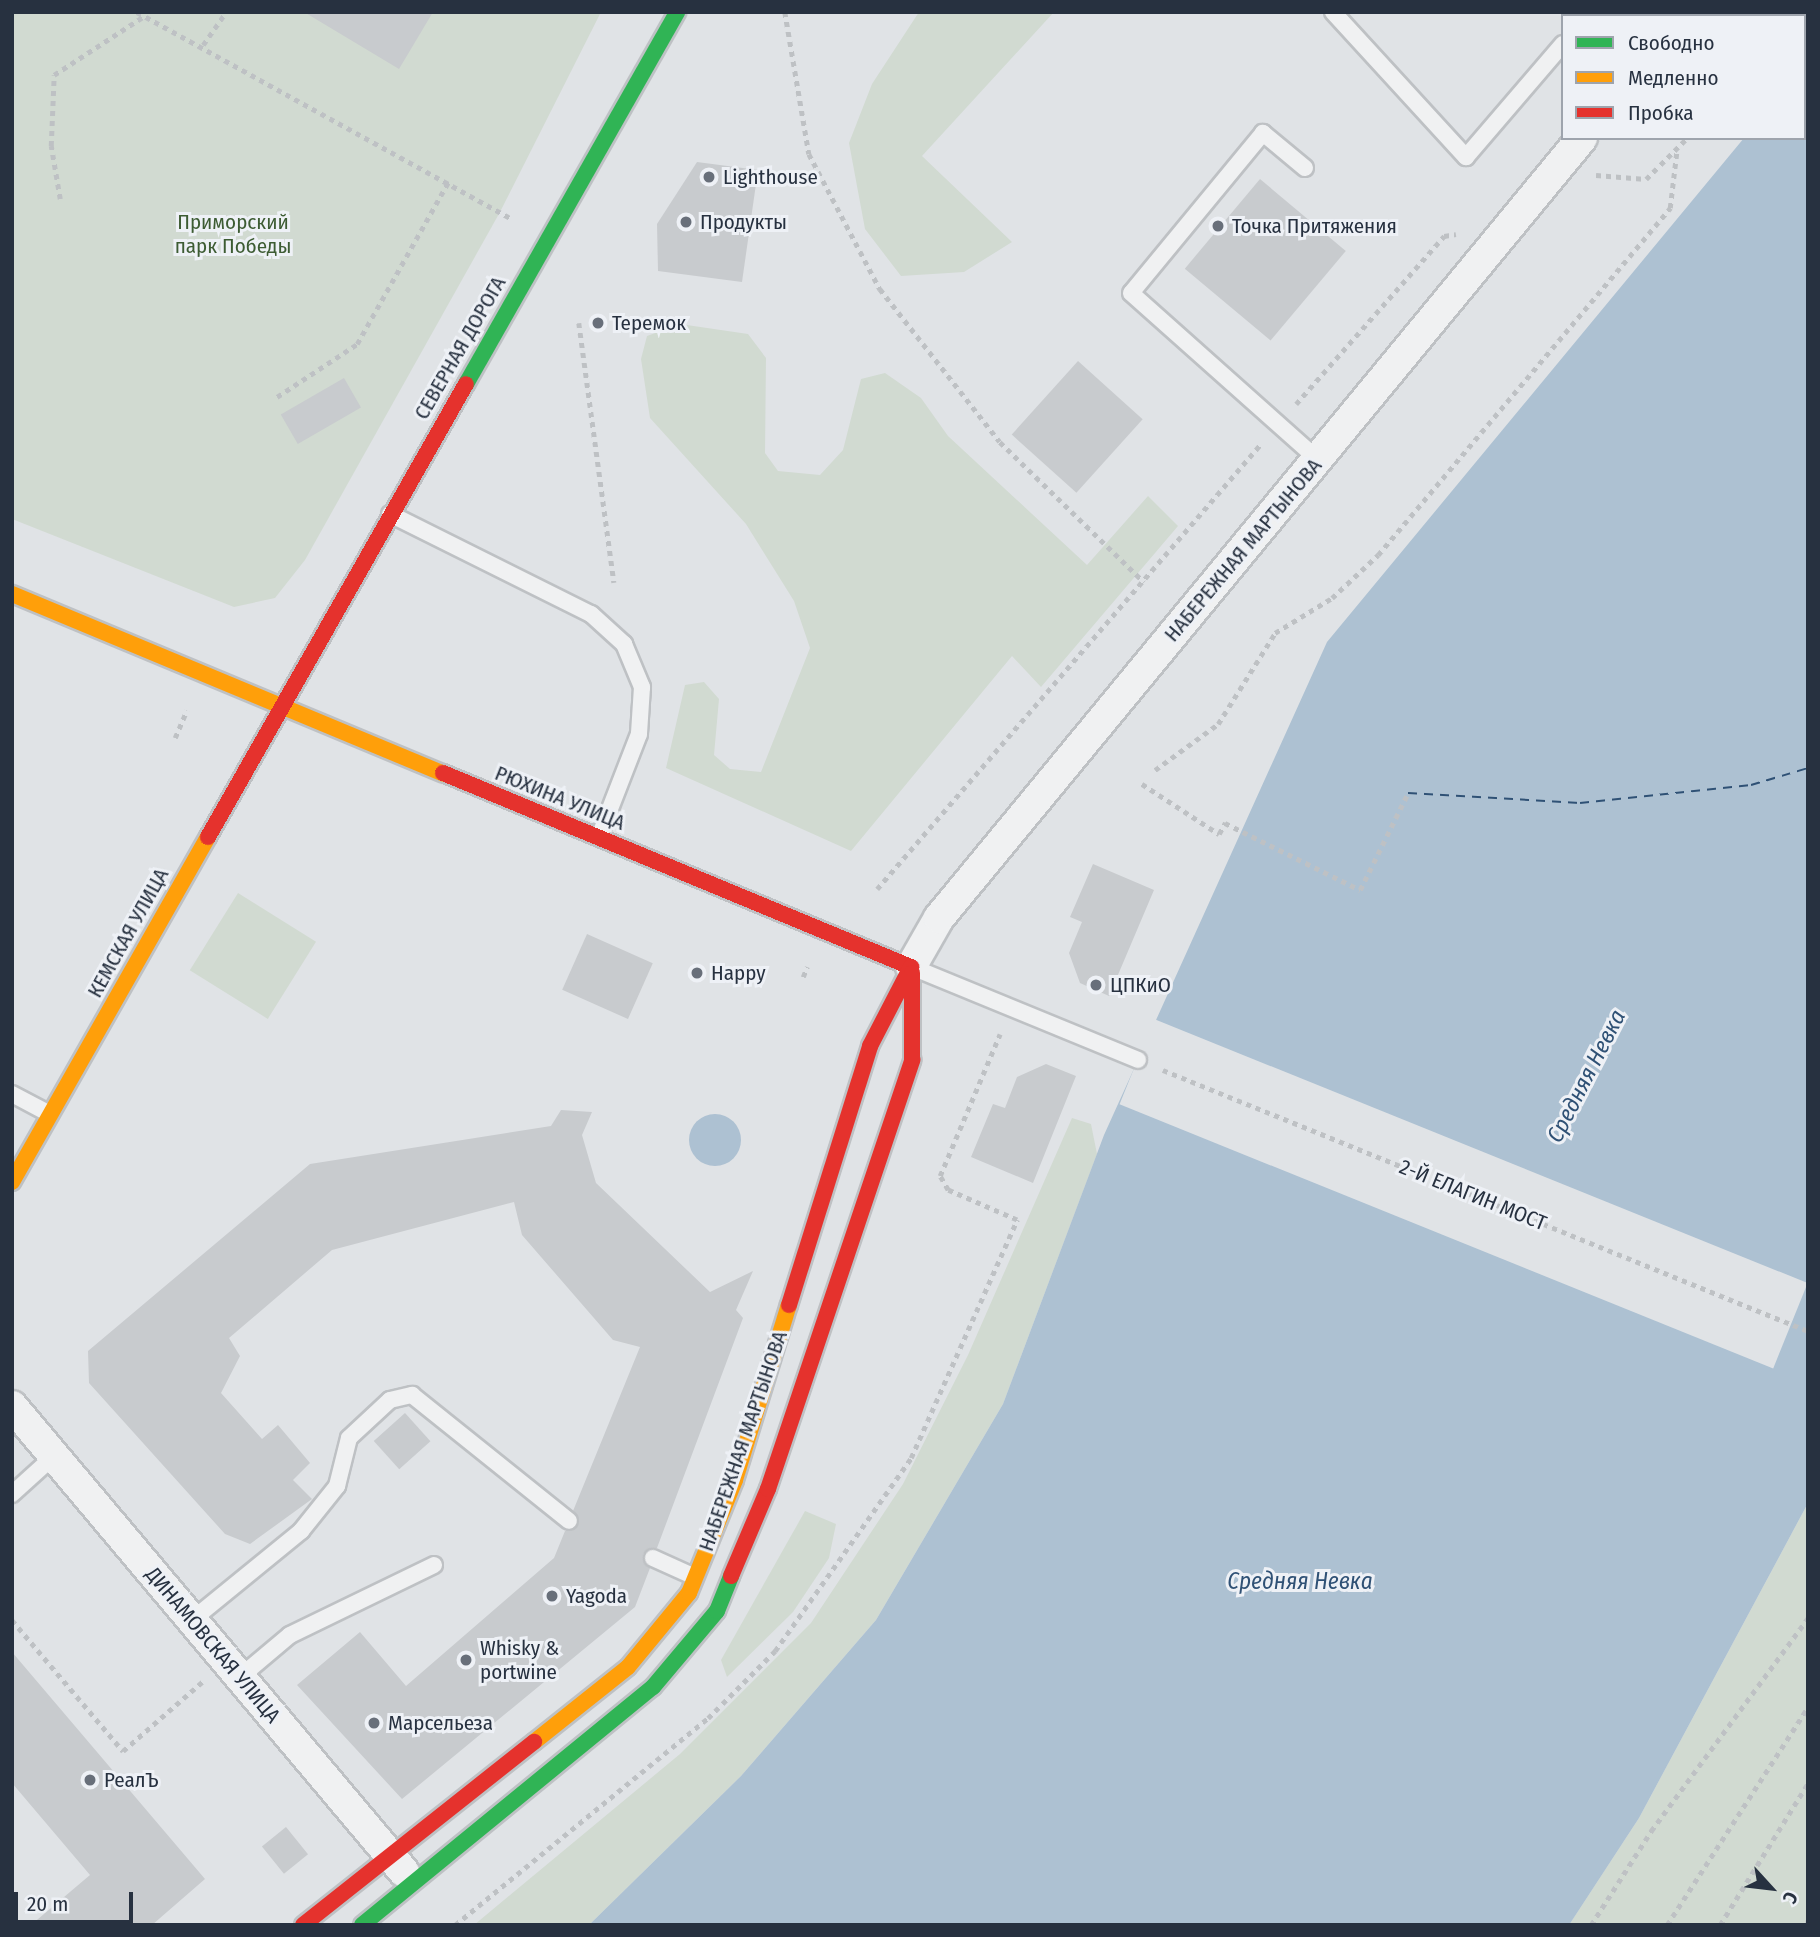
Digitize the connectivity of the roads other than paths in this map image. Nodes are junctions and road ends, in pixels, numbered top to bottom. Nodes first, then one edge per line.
1 (677, 12) edge
2 (1333, 12) edge
3 (1561, 46) edge
4 (1580, 140) edge
5 (1305, 168) dead end
6 (1317, 459) junction
7 (389, 514) junction
8 (12, 594) edge
9 (278, 705) junction
10 (599, 837) junction
11 (911, 967) junction
12 (1138, 1060) road end
13 (12, 1094) edge
14 (50, 1114) junction
15 (12, 1182) edge
16 (12, 1406) edge
17 (54, 1456) junction
18 (735, 1480) junction
19 (768, 1489) junction
20 (12, 1494) edge
21 (569, 1521) dead end
22 (653, 1558) dead end
23 (434, 1565) dead end
24 (695, 1577) junction
25 (192, 1620) junction
26 (233, 1669) junction
27 (390, 1856) junction
28 (413, 1883) junction
29 (303, 1925) edge
30 (362, 1925) edge

1 - 7 street, СЕВЕРНАЯ ДОРОГА
2 - 3 lane
4 - 6 street, НАБЕРЕЖНАЯ МАРТЫНОВА
5 - 6 lane
6 - 11 street, НАБЕРЕЖНАЯ МАРТЫНОВА
7 - 9 street, СЕВЕРНАЯ ДОРОГА
7 - 10 lane
8 - 9 street, РЮХИНА УЛИЦА
9 - 10 street, РЮХИНА УЛИЦА
9 - 14 street, КЕМСКАЯ УЛИЦА
10 - 11 street, РЮХИНА УЛИЦА
11 - 12 lane, РЮХИНА УЛИЦА
11 - 18 street, НАБЕРЕЖНАЯ МАРТЫНОВА
11 - 19 street, НАБЕРЕЖНАЯ МАРТЫНОВА
13 - 14 lane
14 - 15 street, КЕМСКАЯ УЛИЦА
16 - 17 street, ДИНАМОВСКАЯ УЛИЦА
17 - 20 lane
17 - 25 street, ДИНАМОВСКАЯ УЛИЦА
18 - 19 lane
18 - 24 street, НАБЕРЕЖНАЯ МАРТЫНОВА
19 - 28 street, НАБЕРЕЖНАЯ МАРТЫНОВА
21 - 25 lane
22 - 24 lane
23 - 26 lane
24 - 27 street, НАБЕРЕЖНАЯ МАРТЫНОВА
25 - 26 street, ДИНАМОВСКАЯ УЛИЦА
26 - 27 street, ДИНАМОВСКАЯ УЛИЦА
27 - 28 street, ДИНАМОВСКАЯ УЛИЦА
27 - 29 street, НАБЕРЕЖНАЯ МАРТЫНОВА
28 - 30 street, НАБЕРЕЖНАЯ МАРТЫНОВА

